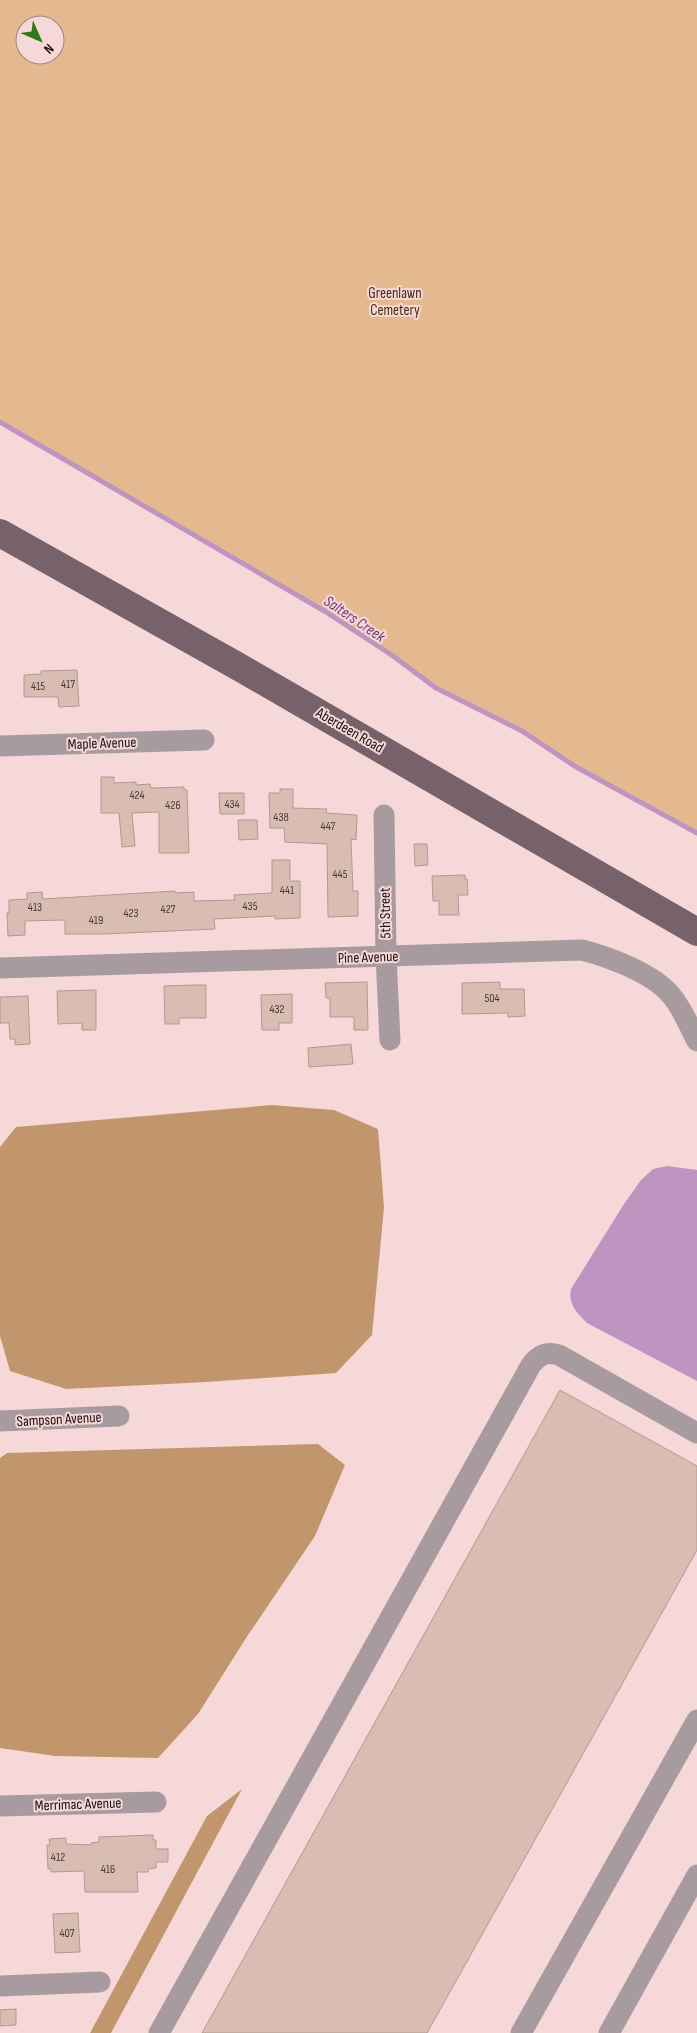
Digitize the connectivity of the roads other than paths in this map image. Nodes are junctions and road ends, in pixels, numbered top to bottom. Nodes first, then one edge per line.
1 (0, 533) edge
2 (204, 740) dead end
3 (0, 746) edge
4 (384, 815) dead end
5 (697, 932) edge
6 (386, 956) junction
7 (0, 968) edge
8 (390, 1040) dead end
9 (697, 1041) edge
10 (119, 1416) dead end
11 (0, 1421) edge
12 (697, 1433) edge
13 (697, 1720) edge
14 (156, 1802) dead end
15 (0, 1806) edge
16 (697, 1876) edge
17 (100, 1982) dead end
18 (0, 1986) edge
19 (159, 2033) edge
20 (521, 2033) edge
21 (609, 2033) edge

1 - 5 main road, Aberdeen Road
2 - 3 street, Maple Avenue
4 - 6 street, 5th Street
6 - 7 street, Pine Avenue
6 - 8 street, 5th Street
6 - 9 street, Pine Avenue
10 - 11 street, Sampson Avenue
12 - 19 street
13 - 20 street
14 - 15 street, Merrimac Avenue
16 - 21 street
17 - 18 street

